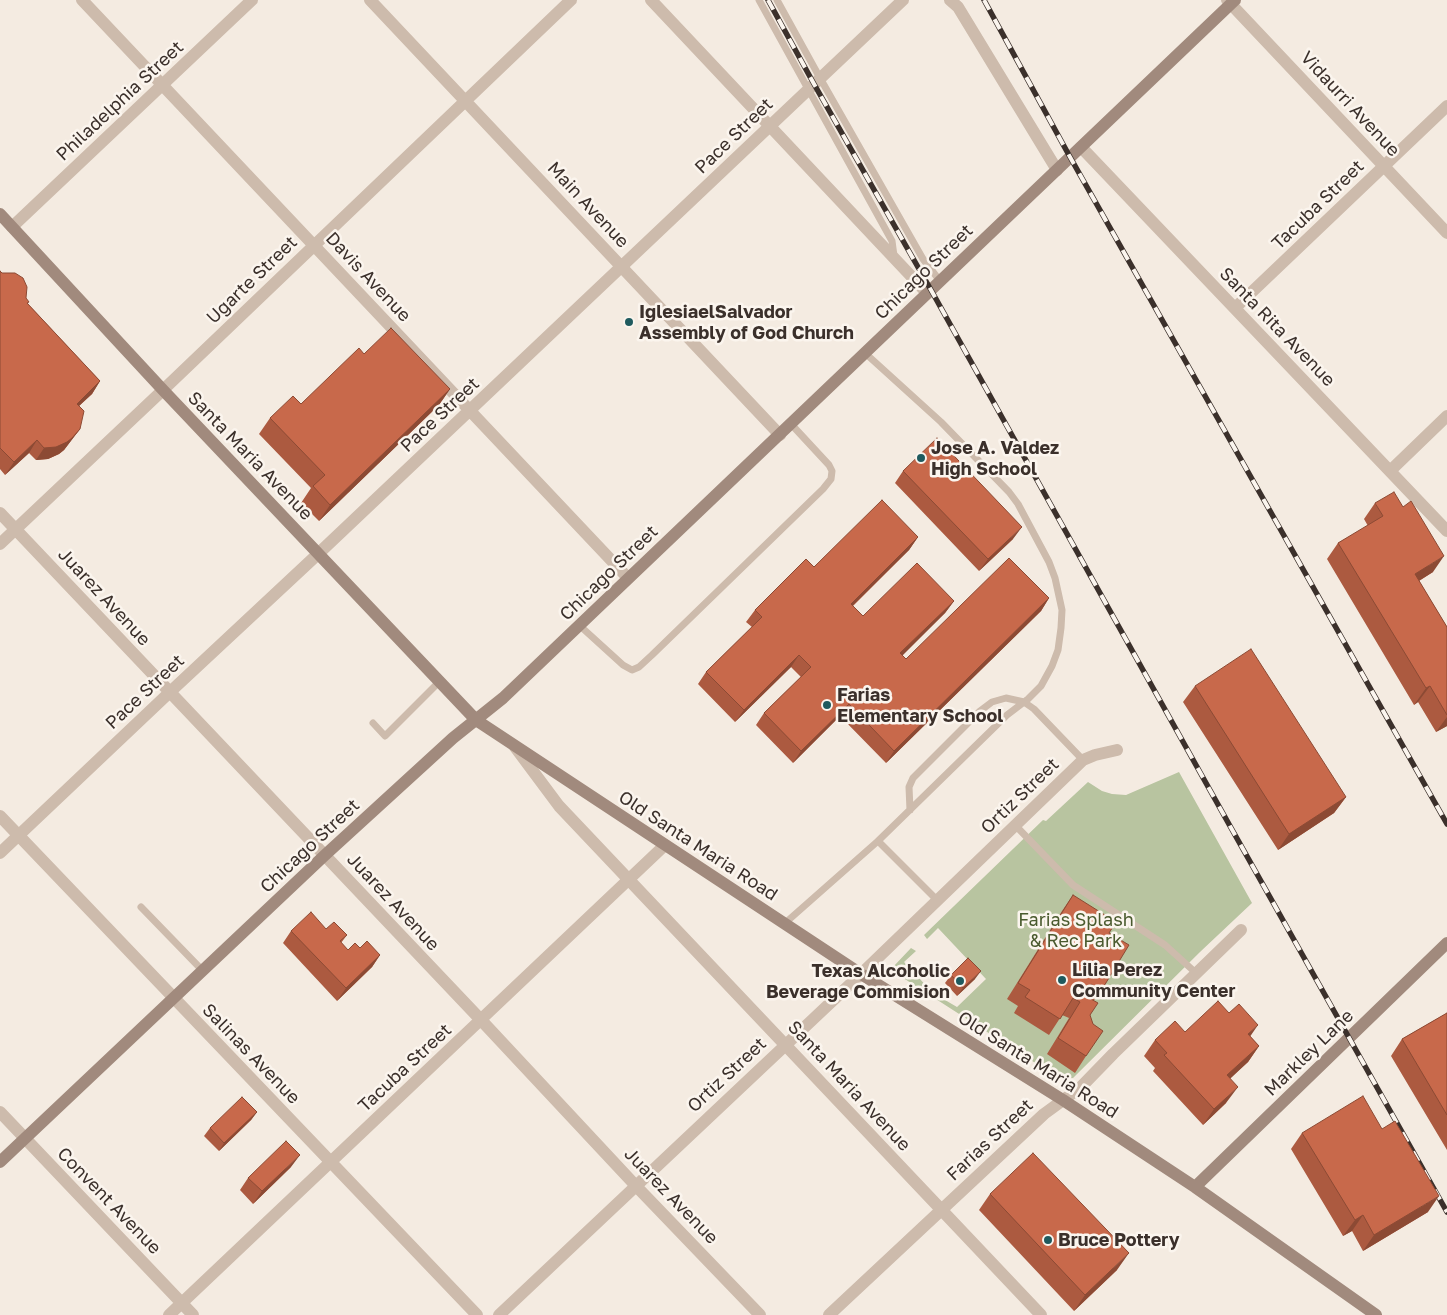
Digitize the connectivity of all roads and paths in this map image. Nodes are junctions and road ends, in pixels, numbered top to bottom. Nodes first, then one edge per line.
1 (82, 0) edge
2 (252, 0) edge
3 (370, 0) edge
4 (571, 0) edge
5 (651, 0) edge
6 (759, 0) edge
7 (777, 0) edge
8 (903, 0) edge
9 (1231, 1) edge
10 (954, 2) edge
11 (820, 78) junction
12 (162, 85) junction
13 (808, 89) junction
14 (466, 101) junction
15 (1447, 106) edge
16 (770, 126) junction
17 (1081, 147) junction
18 (1384, 166) junction
19 (1057, 170) junction
20 (0, 214) edge
21 (12, 227) junction
22 (1447, 233) edge
23 (314, 246) junction
24 (894, 259) junction
25 (621, 266) junction
26 (940, 281) junction
27 (927, 293) junction
28 (1235, 308) junction
29 (865, 353) junction
30 (163, 390) junction
31 (470, 410) junction
32 (1447, 416) edge
33 (791, 424) junction
34 (780, 434) junction
35 (1390, 471) junction
36 (0, 513) edge
37 (15, 529) junction
38 (1447, 531) edge
39 (0, 544) edge
40 (319, 553) junction
41 (628, 578) junction
42 (580, 625) junction
43 (440, 681) junction
44 (170, 692) junction
45 (1024, 702) junction
46 (476, 720) junction
47 (373, 723) dead end
48 (514, 745) junction
49 (1117, 750) dead end
50 (1083, 760) junction
51 (910, 810) junction
52 (0, 816) edge
53 (1015, 825) junction
54 (19, 836) junction
55 (878, 841) junction
56 (665, 846) junction
57 (0, 853) edge
58 (325, 855) junction
59 (630, 879) junction
60 (937, 900) junction
61 (141, 907) dead end
62 (784, 924) junction
63 (1241, 930) dead end
64 (1447, 943) edge
65 (203, 971) junction
66 (1196, 973) junction
67 (861, 974) junction
68 (174, 998) junction
69 (481, 1020) junction
70 (785, 1044) junction
71 (1063, 1100) junction
72 (0, 1112) edge
73 (25, 1138) junction
74 (0, 1162) edge
75 (331, 1162) junction
76 (636, 1186) junction
77 (1195, 1187) junction
78 (942, 1209) junction
79 (182, 1303) junction
80 (169, 1315) edge
81 (193, 1315) edge
82 (477, 1315) edge
83 (499, 1315) edge
84 (760, 1315) edge
85 (829, 1315) edge
86 (1041, 1315) edge
87 (1376, 1315) edge

1 - 12 street, Davis Avenue
2 - 12 street, Philadelphia Street
3 - 14 street, Main Avenue
4 - 14 street, Ugarte Street
5 - 16 street
6 - 13 lane
7 - 11 lane
8 - 11 street, Pace Street
9 - 17 street, Chicago Street
9 - 18 street, Vidaurri Avenue
10 - 19 street
11 - 13 street, Pace Street
11 - 26 lane
12 - 21 street, Philadelphia Street
12 - 23 street, Davis Avenue
13 - 16 street, Pace Street
13 - 24 lane
14 - 23 street, Ugarte Street
14 - 25 street, Main Avenue
15 - 18 street, Tacuba Street
16 - 24 street
16 - 25 street, Pace Street
17 - 19 street, Chicago Street
17 - 28 street, Santa Rita Avenue
18 - 22 street, Vidaurri Avenue
18 - 28 street, Tacuba Street
19 - 26 street, Chicago Street
20 - 21 street, Santa Maria Avenue
21 - 30 street, Santa Maria Avenue
23 - 30 street, Ugarte Street
23 - 31 street, Davis Avenue
24 - 27 street
25 - 31 street, Pace Street
25 - 34 street, Main Avenue
26 - 27 street, Chicago Street
27 - 29 street, Chicago Street
28 - 35 street, Santa Rita Avenue
29 - 33 street, Chicago Street
29 - 45 lane
30 - 37 street, Ugarte Street
30 - 40 street, Santa Maria Avenue
31 - 40 street, Pace Street
31 - 41 street, Davis Avenue
32 - 35 street
33 - 34 street, Chicago Street
33 - 42 lane
34 - 41 street, Chicago Street
35 - 38 street, Santa Rita Avenue
36 - 37 street, Juarez Avenue
37 - 39 street, Ugarte Street
37 - 44 street, Juarez Avenue
40 - 43 street, Santa Maria Avenue
40 - 44 street, Pace Street
41 - 42 street, Chicago Street
42 - 46 street, Chicago Street
43 - 46 street, Santa Maria Avenue
43 - 47 lane
44 - 54 street, Pace Street
44 - 58 street, Juarez Avenue
45 - 50 lane
45 - 51 lane
45 - 51 lane
46 - 48 street, Old Santa Maria Road
46 - 58 street, Chicago Street
48 - 56 street, Old Santa Maria Road
48 - 59 street, Santa Maria Avenue
49 - 50 street, Ortiz Street
50 - 53 street, Ortiz Street
51 - 55 lane
52 - 54 street, Salinas Avenue
53 - 60 street, Ortiz Street
53 - 66 lane
54 - 57 street, Pace Street
54 - 68 street, Salinas Avenue
55 - 60 lane
55 - 62 lane
56 - 59 street, Tacuba Street
56 - 62 street, Old Santa Maria Road
58 - 65 street, Chicago Street
58 - 69 street, Juarez Avenue
59 - 69 street, Tacuba Street
59 - 70 street, Santa Maria Avenue
60 - 67 street, Ortiz Street
61 - 65 lane
62 - 67 street, Old Santa Maria Road
63 - 66 street, Farias Street
64 - 77 street, Markley Lane
65 - 68 street, Chicago Street
66 - 71 street, Farias Street
67 - 70 street, Ortiz Street
67 - 71 street, Old Santa Maria Road
68 - 73 street, Chicago Street
68 - 75 street, Salinas Avenue
69 - 75 street, Tacuba Street
69 - 76 street, Juarez Avenue
70 - 76 street, Ortiz Street
70 - 78 street, Santa Maria Avenue
71 - 77 street, Old Santa Maria Road
71 - 78 street, Farias Street
72 - 73 street, Convent Avenue
73 - 74 street, Chicago Street
73 - 79 street, Convent Avenue
75 - 79 street, Tacuba Street
75 - 82 street, Salinas Avenue
76 - 83 street, Ortiz Street
76 - 84 street, Juarez Avenue
77 - 87 street, Old Santa Maria Road
78 - 85 street, Farias Street
78 - 86 street, Santa Maria Avenue
79 - 80 street, Tacuba Street
79 - 81 street, Convent Avenue

